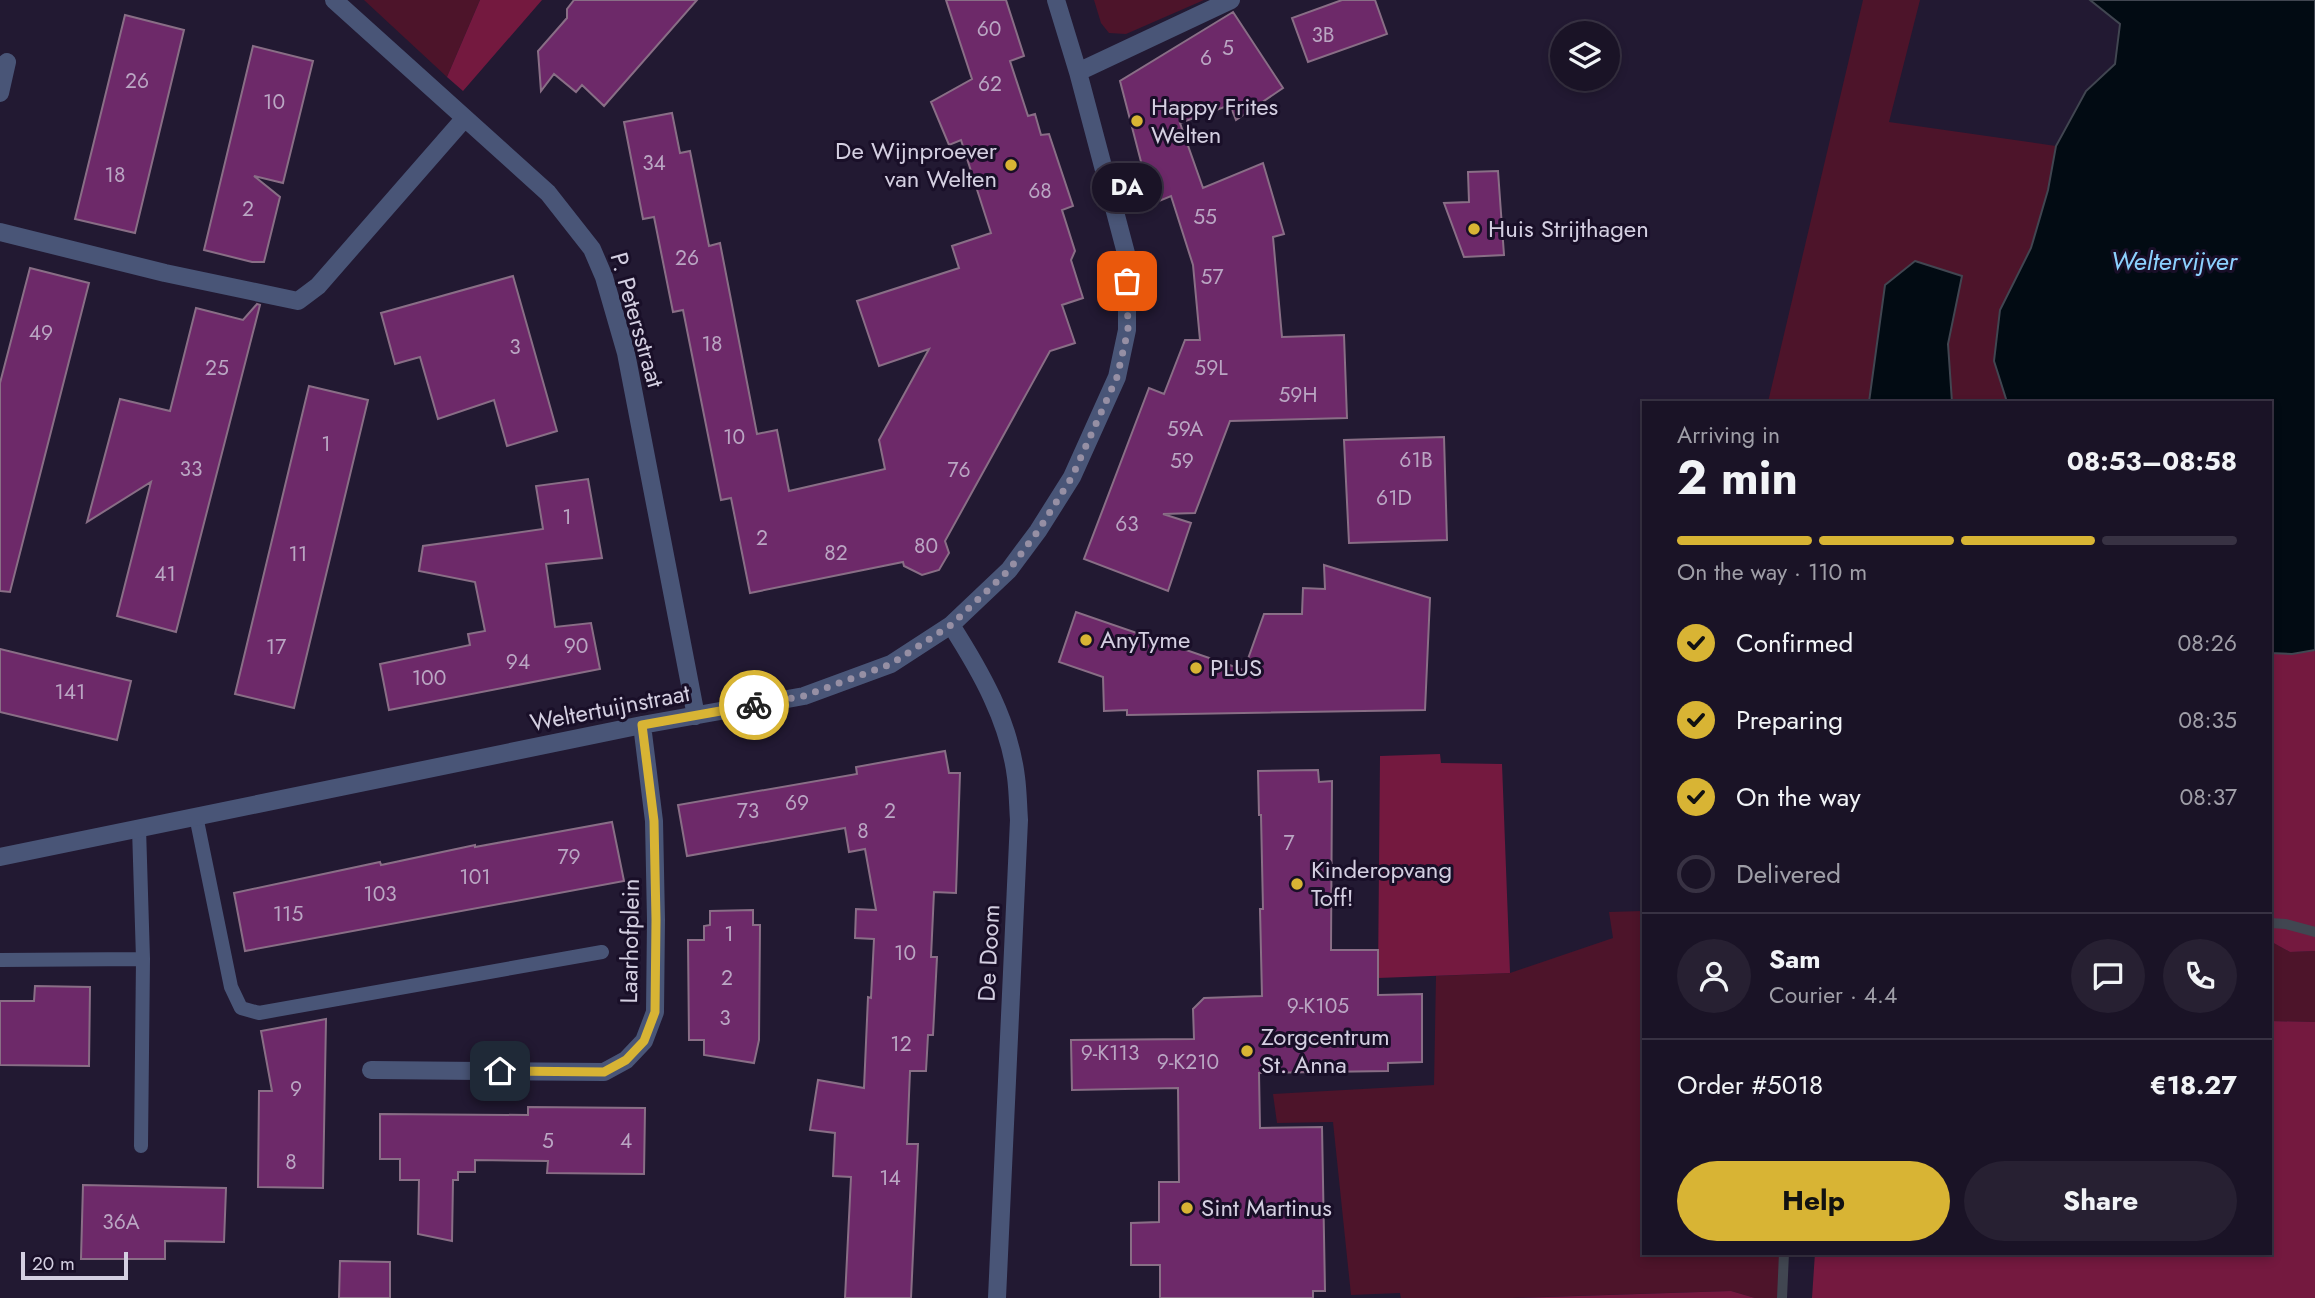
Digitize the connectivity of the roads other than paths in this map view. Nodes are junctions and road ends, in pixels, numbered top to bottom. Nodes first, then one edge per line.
1 (334, 0) edge
2 (1056, 0) edge
3 (1231, 0) edge
4 (8, 62) dead end
5 (1078, 72) junction
6 (0, 93) edge
7 (464, 119) junction
8 (0, 232) edge
9 (951, 625) junction
10 (696, 716) junction
11 (642, 725) junction
12 (196, 816) junction
13 (139, 828) junction
14 (0, 857) edge
15 (601, 952) dead end
16 (143, 959) junction
17 (0, 960) edge
18 (371, 1070) dead end
19 (141, 1146) dead end
20 (997, 1298) edge

1 - 7 street, P. Petersstraat
2 - 5 street, Weltertuijnstraat
3 - 5 street
4 - 6 street
5 - 9 street, Weltertuijnstraat
7 - 8 street
7 - 10 street, P. Petersstraat
9 - 10 street, Weltertuijnstraat
9 - 20 street, De Doom
10 - 11 street, Weltertuijnstraat
11 - 12 street, Weltertuijnstraat
11 - 18 street, Laarhofplein
12 - 13 street, Weltertuijnstraat
12 - 15 lane
13 - 14 street, Weltertuijnstraat
13 - 16 lane
16 - 17 lane
16 - 19 lane

